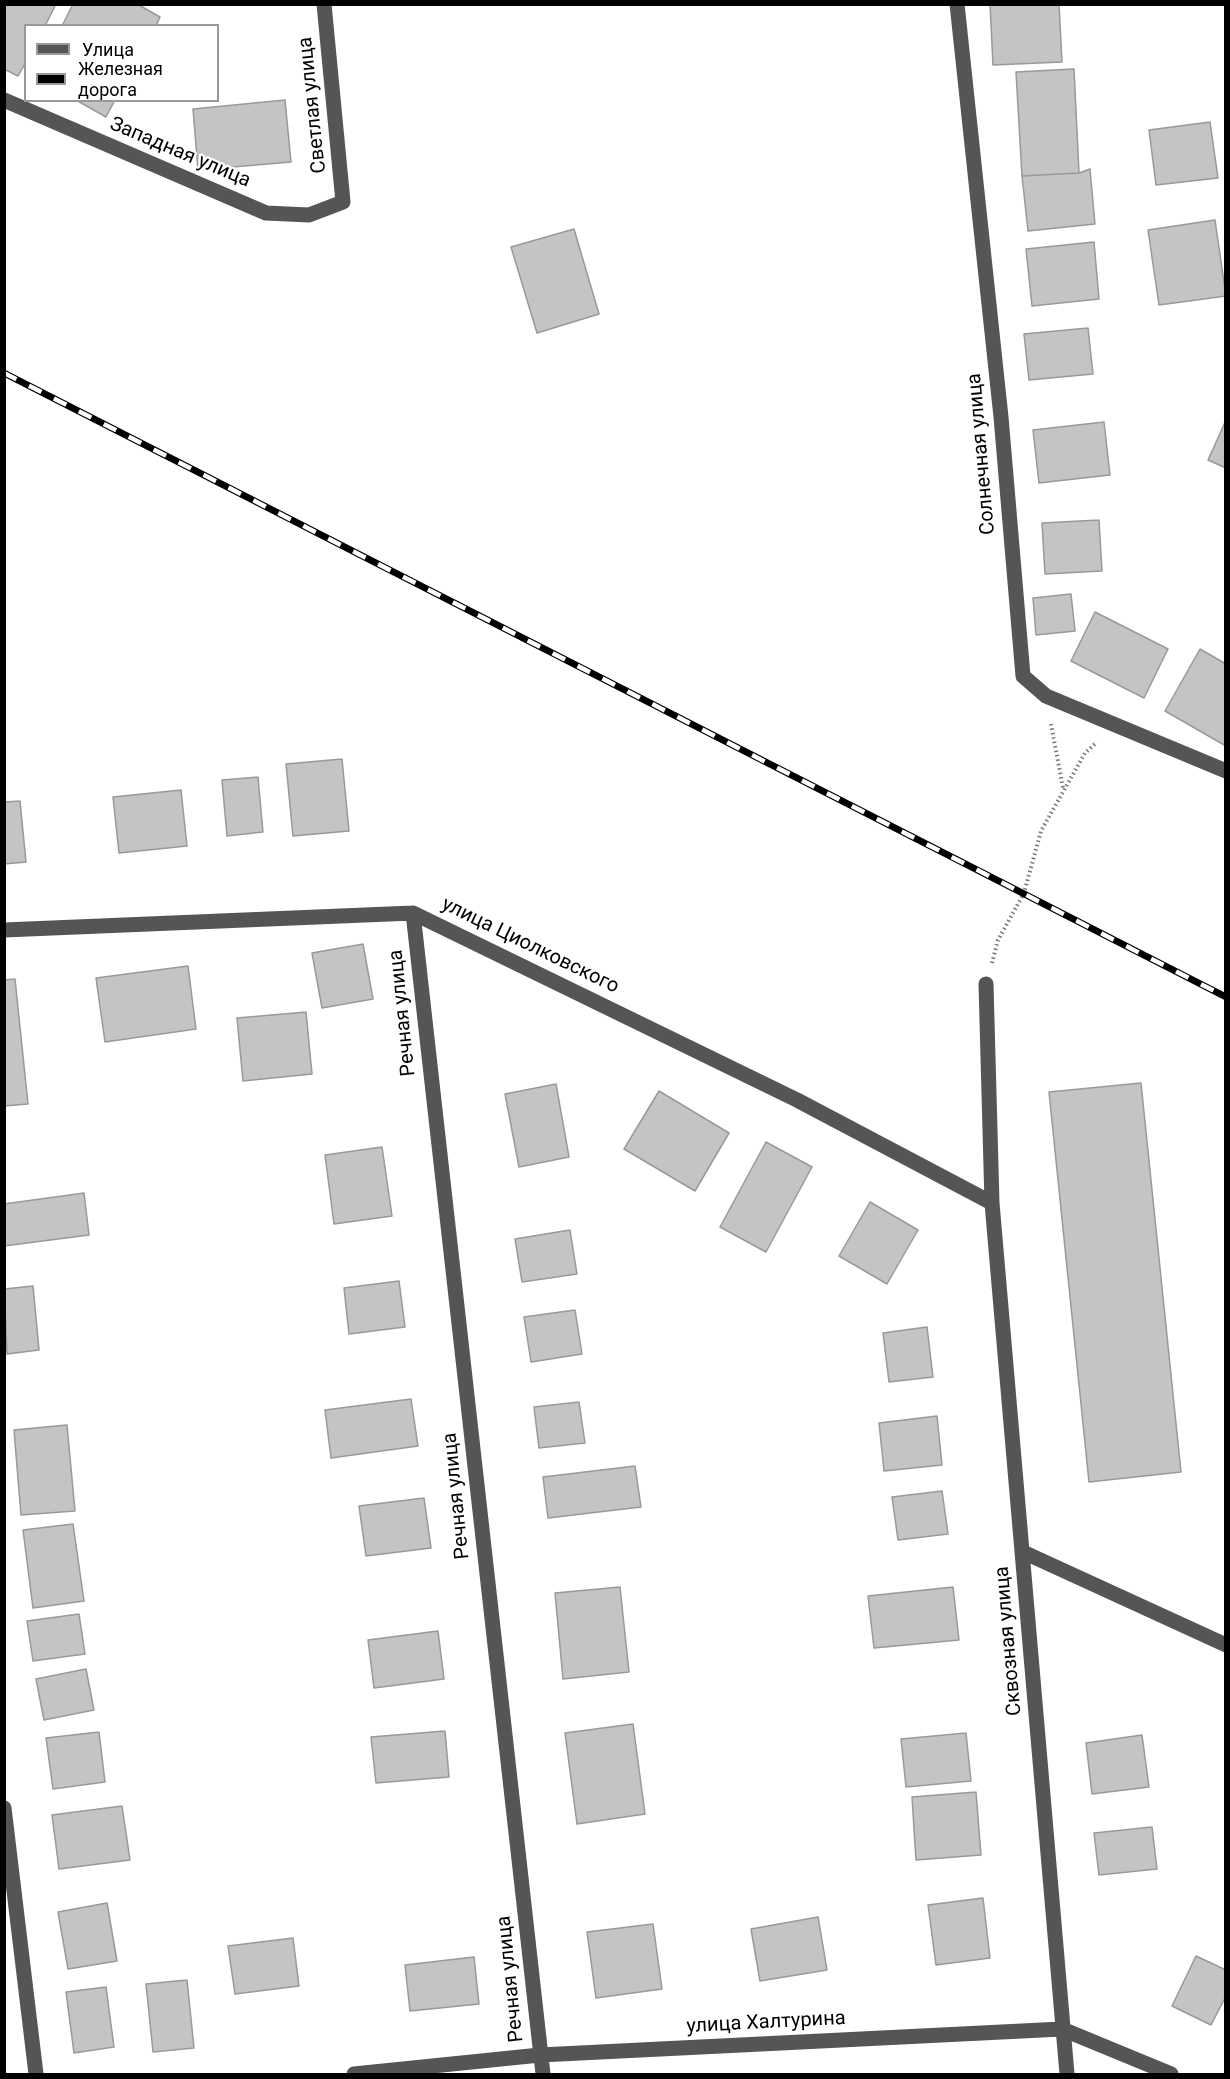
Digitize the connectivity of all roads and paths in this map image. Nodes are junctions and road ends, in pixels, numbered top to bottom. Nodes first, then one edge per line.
1 (324, 4) edge
2 (957, 4) edge
3 (4, 100) edge
4 (343, 202) joint
5 (1046, 696) junction
6 (1084, 753) dead end
7 (1226, 771) edge
8 (1063, 788) junction
9 (413, 913) junction
10 (4, 930) edge
11 (986, 984) joint
12 (992, 1203) junction
13 (1023, 1552) junction
14 (1226, 1645) edge
15 (4, 1808) edge
16 (1062, 2029) junction
17 (540, 2055) junction
18 (36, 2074) edge
19 (354, 2074) edge
20 (543, 2074) edge
21 (1067, 2074) edge
22 (1171, 2074) edge

1 - 4 street, Светлая улица
2 - 5 street, Солнечная улица
3 - 4 street, Западная улица
5 - 7 street, Солнечная улица
5 - 8 path
6 - 8 path
8 - 11 path
9 - 10 street, улица Циолковского
9 - 12 street, улица Циолковского
9 - 17 street, Речная улица
11 - 12 street, Сквозная улица
12 - 13 street, Сквозная улица
13 - 14 street
13 - 16 street, Сквозная улица
15 - 18 street
16 - 17 street, улица Халтурина
16 - 21 street, Сквозная улица
16 - 22 street, улица Халтурина
17 - 19 street, улица Халтурина
17 - 20 street, Речная улица

